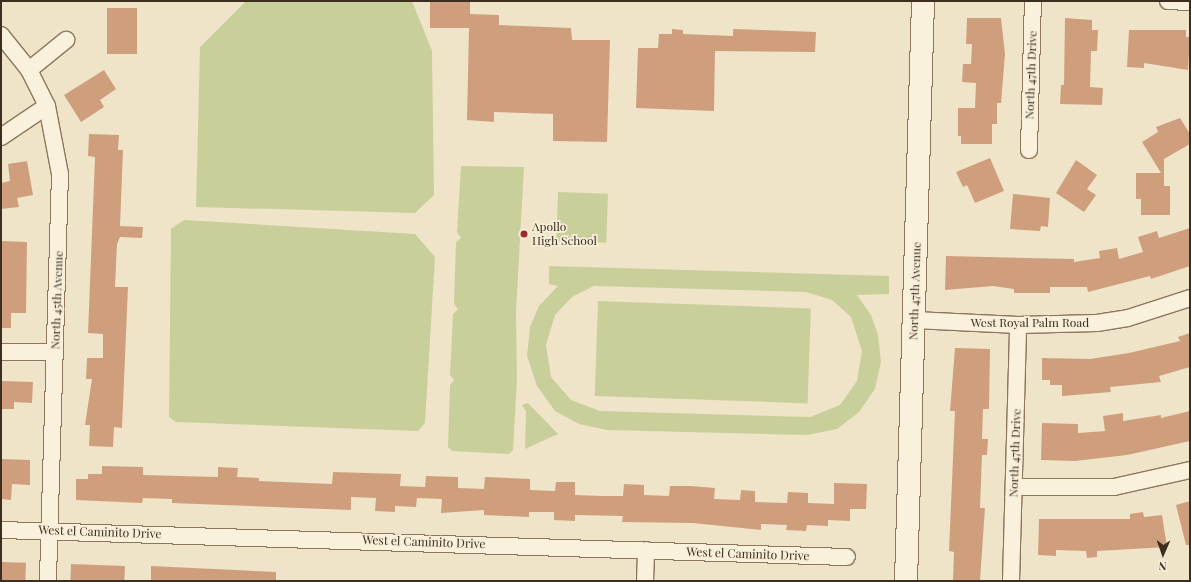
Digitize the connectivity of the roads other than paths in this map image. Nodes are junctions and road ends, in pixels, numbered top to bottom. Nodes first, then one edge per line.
1 (923, 1) edge
2 (1033, 1) edge
3 (1168, 1) edge
4 (1190, 2) edge
5 (1, 35) edge
6 (66, 40) dead end
7 (29, 70) junction
8 (47, 106) junction
9 (1, 137) edge
10 (1029, 150) dead end
11 (1190, 298) edge
12 (914, 320) junction
13 (1018, 325) junction
14 (1, 352) edge
15 (55, 352) junction
16 (1190, 470) edge
17 (1014, 487) junction
18 (50, 529) junction
19 (1, 530) edge
20 (646, 550) junction
21 (847, 557) dead end
22 (48, 581) edge
23 (645, 581) edge
24 (906, 581) edge
25 (1011, 581) edge

1 - 12 street, North 47th Avenue
2 - 10 street, North 47th Drive
3 - 4 street
5 - 7 street, North 45th Avenue
6 - 7 street
7 - 8 street, North 45th Avenue
8 - 9 street
8 - 15 street, North 45th Avenue
11 - 13 street, West Royal Palm Road
12 - 13 street, West Royal Palm Road
12 - 24 street, North 47th Avenue
13 - 17 street, North 47th Drive
14 - 15 street
15 - 18 street, North 45th Avenue
16 - 17 street
17 - 25 street, North 47th Drive
18 - 19 street, West el Caminito Drive
18 - 20 street, West el Caminito Drive
18 - 22 street, North 45th Avenue
20 - 21 street, West el Caminito Drive
20 - 23 street

